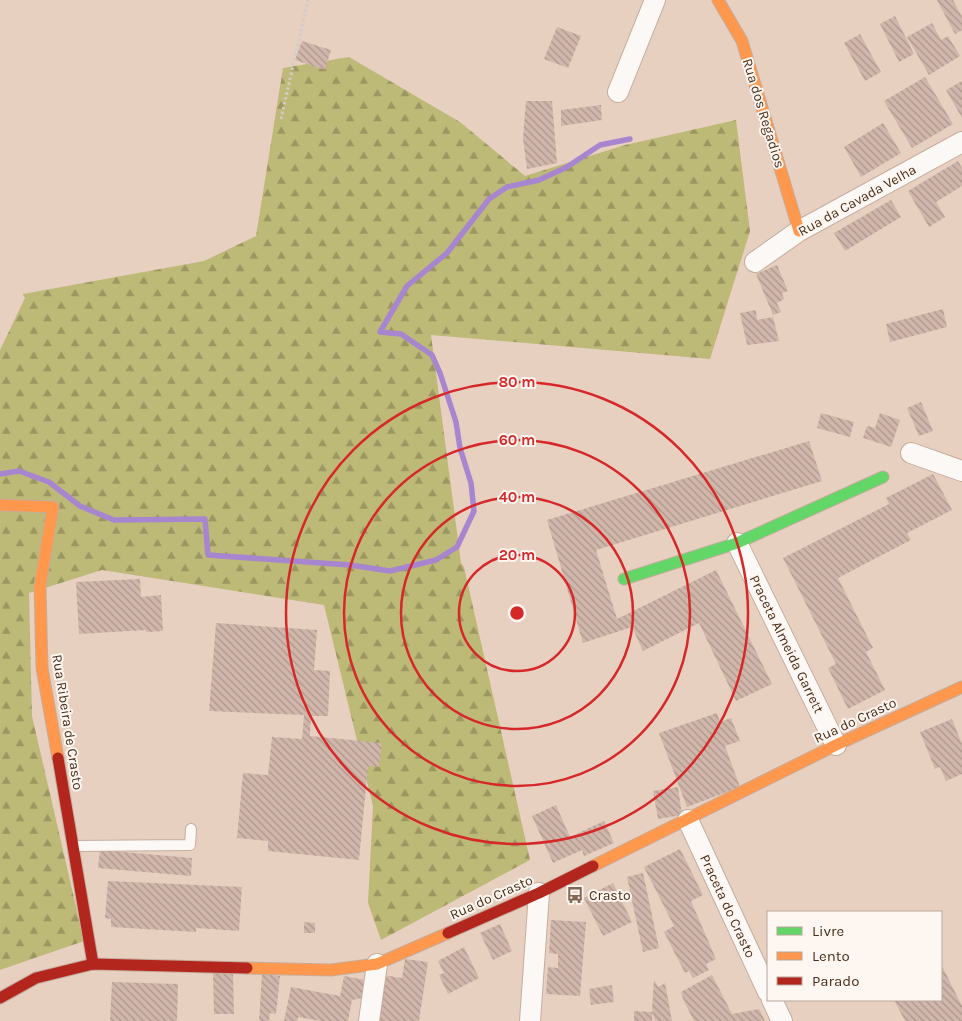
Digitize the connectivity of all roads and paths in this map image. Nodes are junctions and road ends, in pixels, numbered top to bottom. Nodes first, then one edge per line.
1 (308, 0) edge
2 (655, 0) edge
3 (718, 0) edge
4 (618, 92) dead end
5 (281, 119) dead end
6 (962, 142) edge
7 (799, 231) junction
8 (755, 262) dead end
9 (910, 453) dead end
10 (962, 471) edge
11 (883, 477) dead end
12 (0, 504) edge
13 (738, 543) junction
14 (624, 579) dead end
15 (962, 687) edge
16 (836, 745) junction
17 (688, 820) junction
18 (191, 829) dead end
19 (73, 846) junction
20 (538, 893) junction
21 (92, 964) junction
22 (377, 964) junction
23 (767, 990) edge
24 (0, 998) edge
25 (772, 1001) edge
26 (369, 1021) edge
27 (530, 1021) edge
28 (782, 1021) edge

1 - 5 path
2 - 4 street
3 - 7 street, Rua dos Regadios
6 - 7 street, Rua da Cavada Velha
7 - 8 street, Rua da Cavada Velha
9 - 10 street
11 - 13 street
12 - 19 street, Rua Ribeira de Crasto
13 - 14 street
13 - 16 street, Praceta Almeida Garrett
15 - 16 street, Rua do Crasto
16 - 17 street, Rua do Crasto
17 - 20 street, Rua do Crasto
17 - 23 street, Praceta do Crasto
18 - 19 lane
19 - 21 street, Rua Ribeira de Crasto
20 - 22 street, Rua do Crasto
20 - 27 street
21 - 22 street, Rua do Crasto
21 - 24 street, Rua do Crasto
22 - 26 street
25 - 28 street

